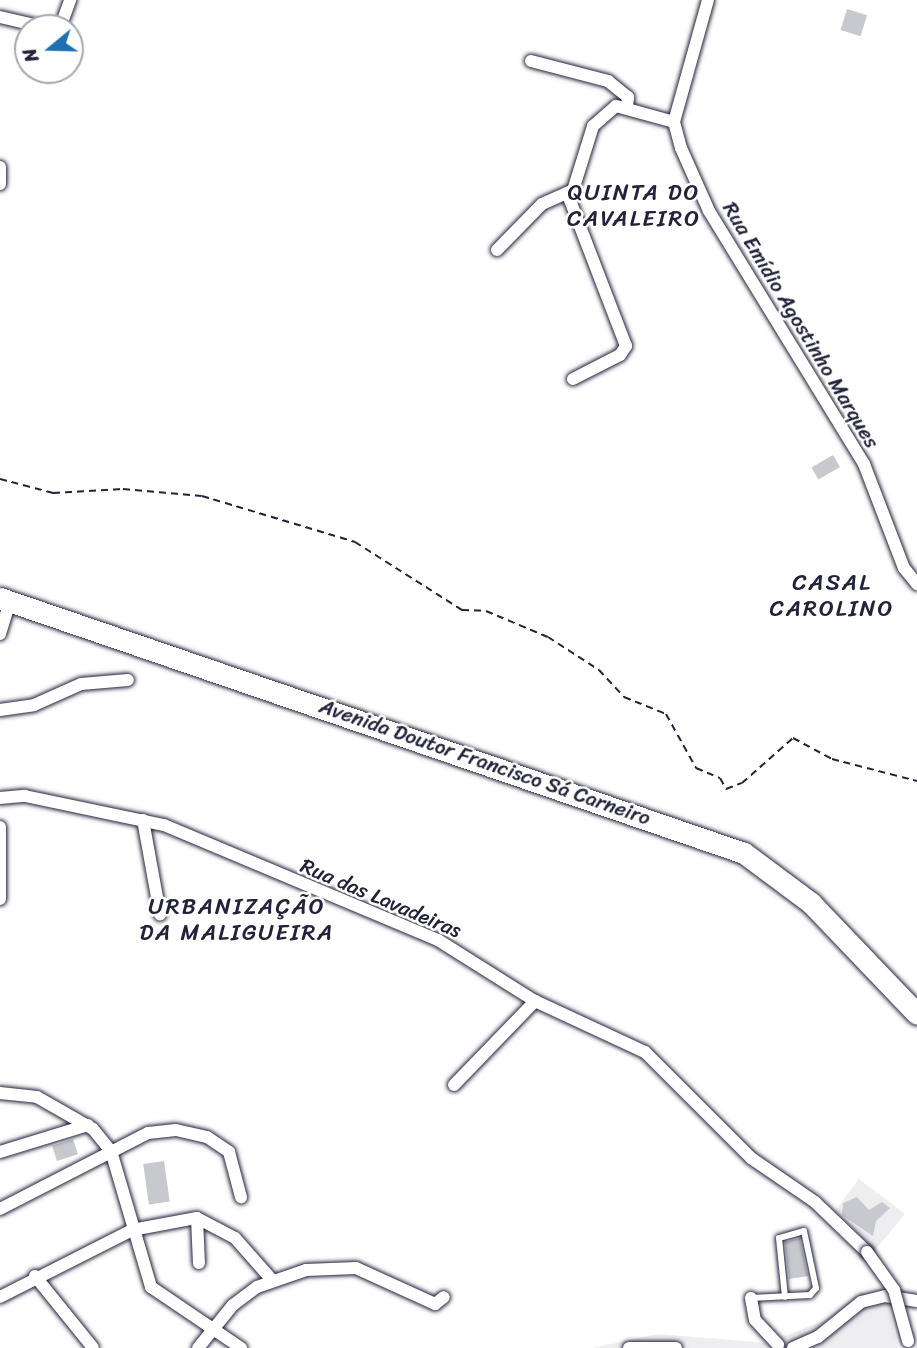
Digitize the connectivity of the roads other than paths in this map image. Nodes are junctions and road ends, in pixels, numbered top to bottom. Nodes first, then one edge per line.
1 (708, 0) edge
2 (531, 61) dead end
3 (627, 107) junction
4 (674, 122) junction
5 (0, 167) edge
6 (0, 184) edge
7 (571, 191) junction
8 (497, 250) dead end
9 (573, 379) dead end
10 (917, 584) edge
11 (3, 595) edge
12 (0, 634) edge
13 (128, 680) dead end
14 (0, 710) edge
15 (0, 798) edge
16 (143, 820) junction
17 (0, 827) edge
18 (0, 899) edge
19 (160, 914) dead end
20 (917, 993) edge
21 (536, 1001) junction
22 (917, 1014) edge
23 (454, 1085) dead end
24 (0, 1093) edge
25 (88, 1125) junction
26 (111, 1151) junction
27 (0, 1152) edge
28 (241, 1197) dead end
29 (0, 1209) edge
30 (197, 1218) junction
31 (132, 1230) junction
32 (199, 1263) dead end
33 (35, 1276) junction
34 (272, 1280) junction
35 (0, 1297) edge
36 (444, 1297) dead end
37 (785, 1297) junction
38 (751, 1298) joint
39 (917, 1301) edge
40 (214, 1328) junction
41 (908, 1344) edge
42 (784, 1347) edge
43 (93, 1348) edge
44 (198, 1348) edge
45 (241, 1348) edge
46 (629, 1348) edge
47 (676, 1348) edge

1 - 4 street
2 - 3 street
3 - 4 street
3 - 7 street
4 - 10 street, Rua Emídio Agostinho Marques
5 - 6 street
7 - 8 street
7 - 9 street
11 - 12 street
11 - 20 main road, Avenida Doutor Francisco Sá Carneiro
11 - 22 main road, Avenida Doutor Francisco Sá Carneiro
13 - 14 street
15 - 16 street, Rua das Lavadeiras
16 - 19 street
16 - 21 street, Rua das Lavadeiras
17 - 18 street
21 - 23 street
21 - 41 street, Rua das Lavadeiras, bridge
24 - 25 street
25 - 26 street
25 - 27 street
26 - 28 street
26 - 29 street
26 - 31 street
30 - 31 street
30 - 32 street
30 - 34 street
31 - 33 street
31 - 40 street
33 - 35 street
33 - 43 street
34 - 36 street
34 - 40 street
37 - 37 lane
37 - 38 lane
38 - 42 street
39 - 42 street
40 - 44 street
40 - 45 street
46 - 47 street

